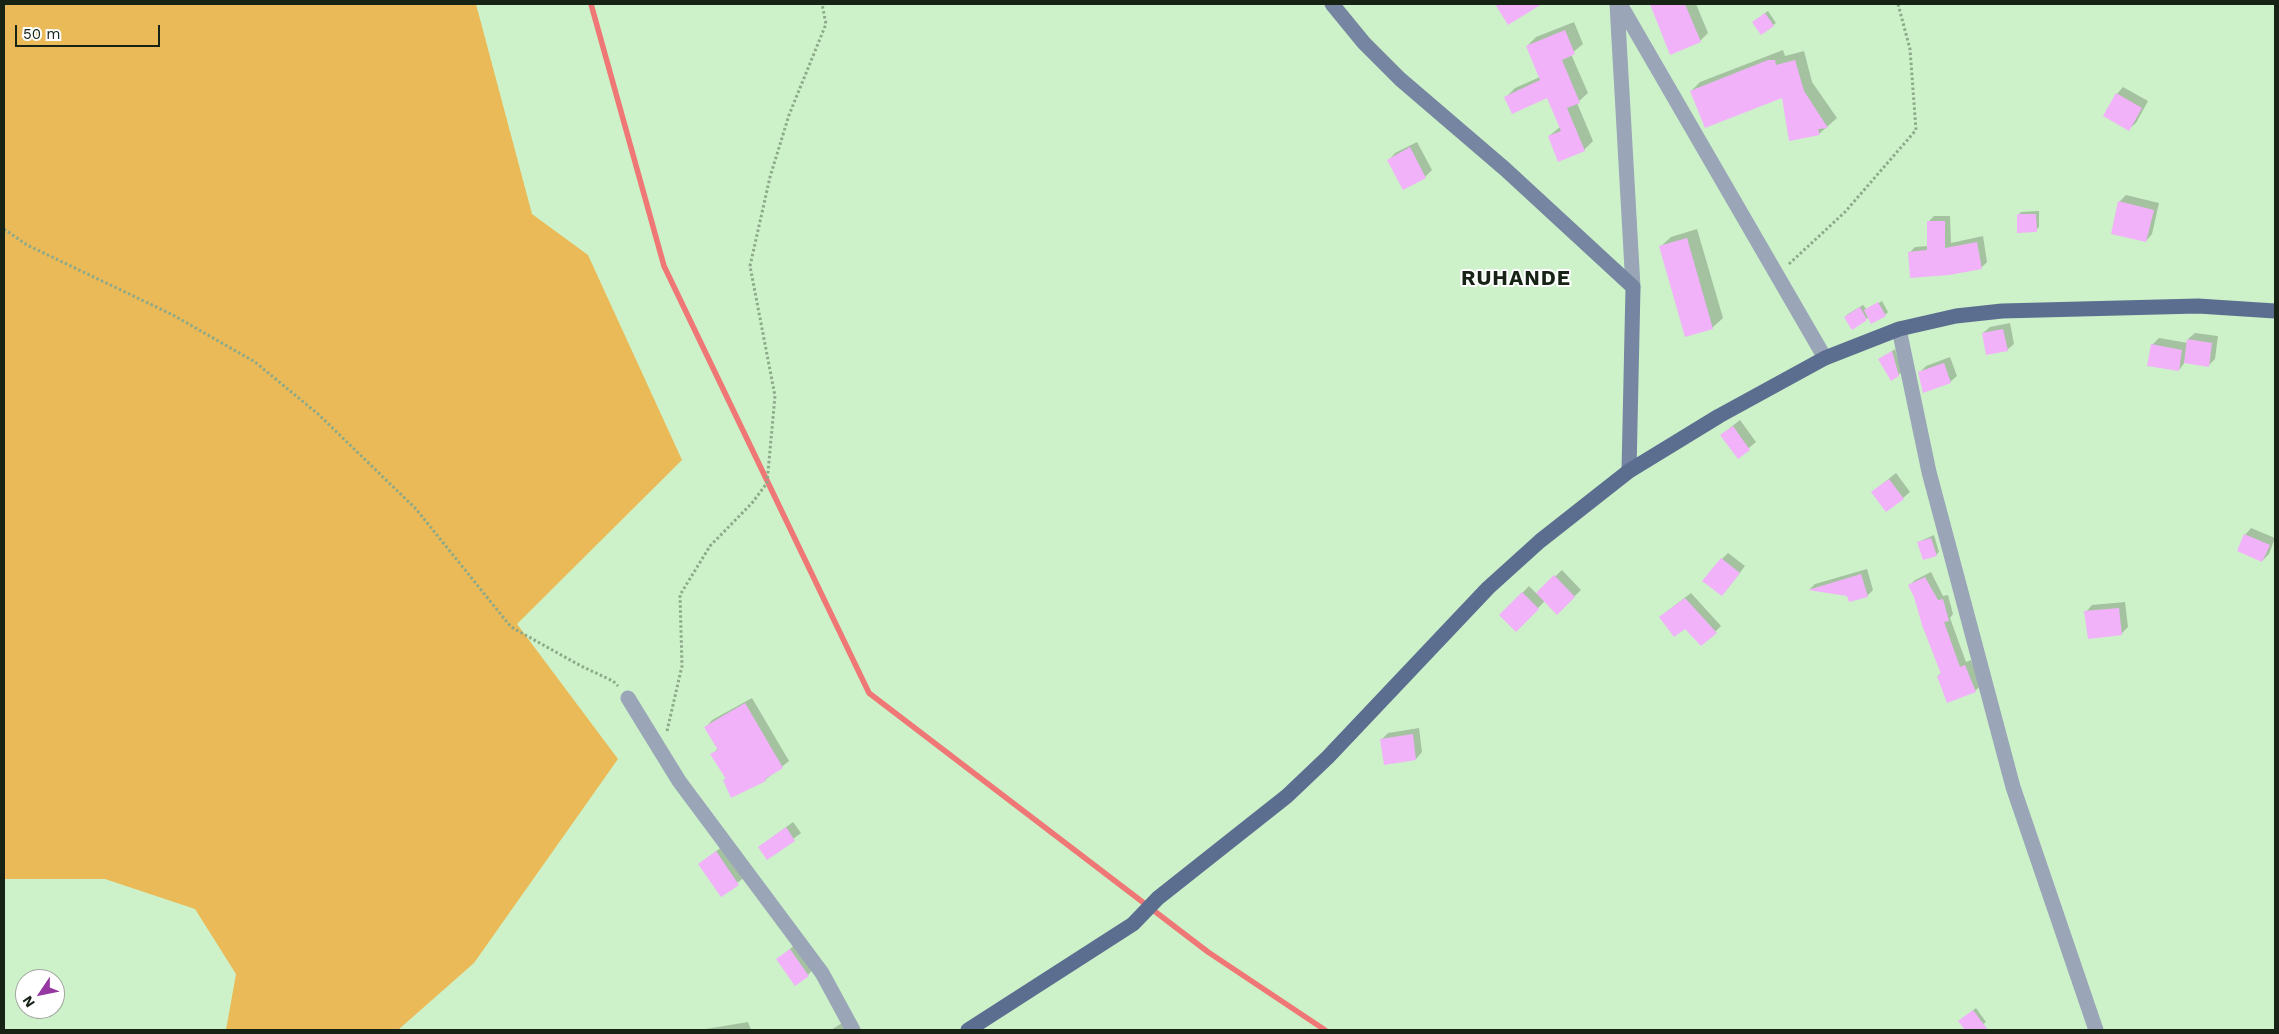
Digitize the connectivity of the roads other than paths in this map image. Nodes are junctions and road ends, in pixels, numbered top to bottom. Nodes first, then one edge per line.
1 (1332, 4) edge
2 (1618, 4) edge
3 (1632, 287) junction
4 (2275, 311) edge
5 (1900, 329) junction
6 (1825, 358) junction
7 (1629, 471) junction
8 (628, 698) road end
9 (853, 1030) edge
10 (968, 1030) edge
11 (2096, 1030) edge

1 - 3 main road
2 - 3 street
2 - 6 street
3 - 7 main road
4 - 5 main road
5 - 6 main road
5 - 11 street
6 - 7 main road
7 - 10 main road
8 - 9 street

